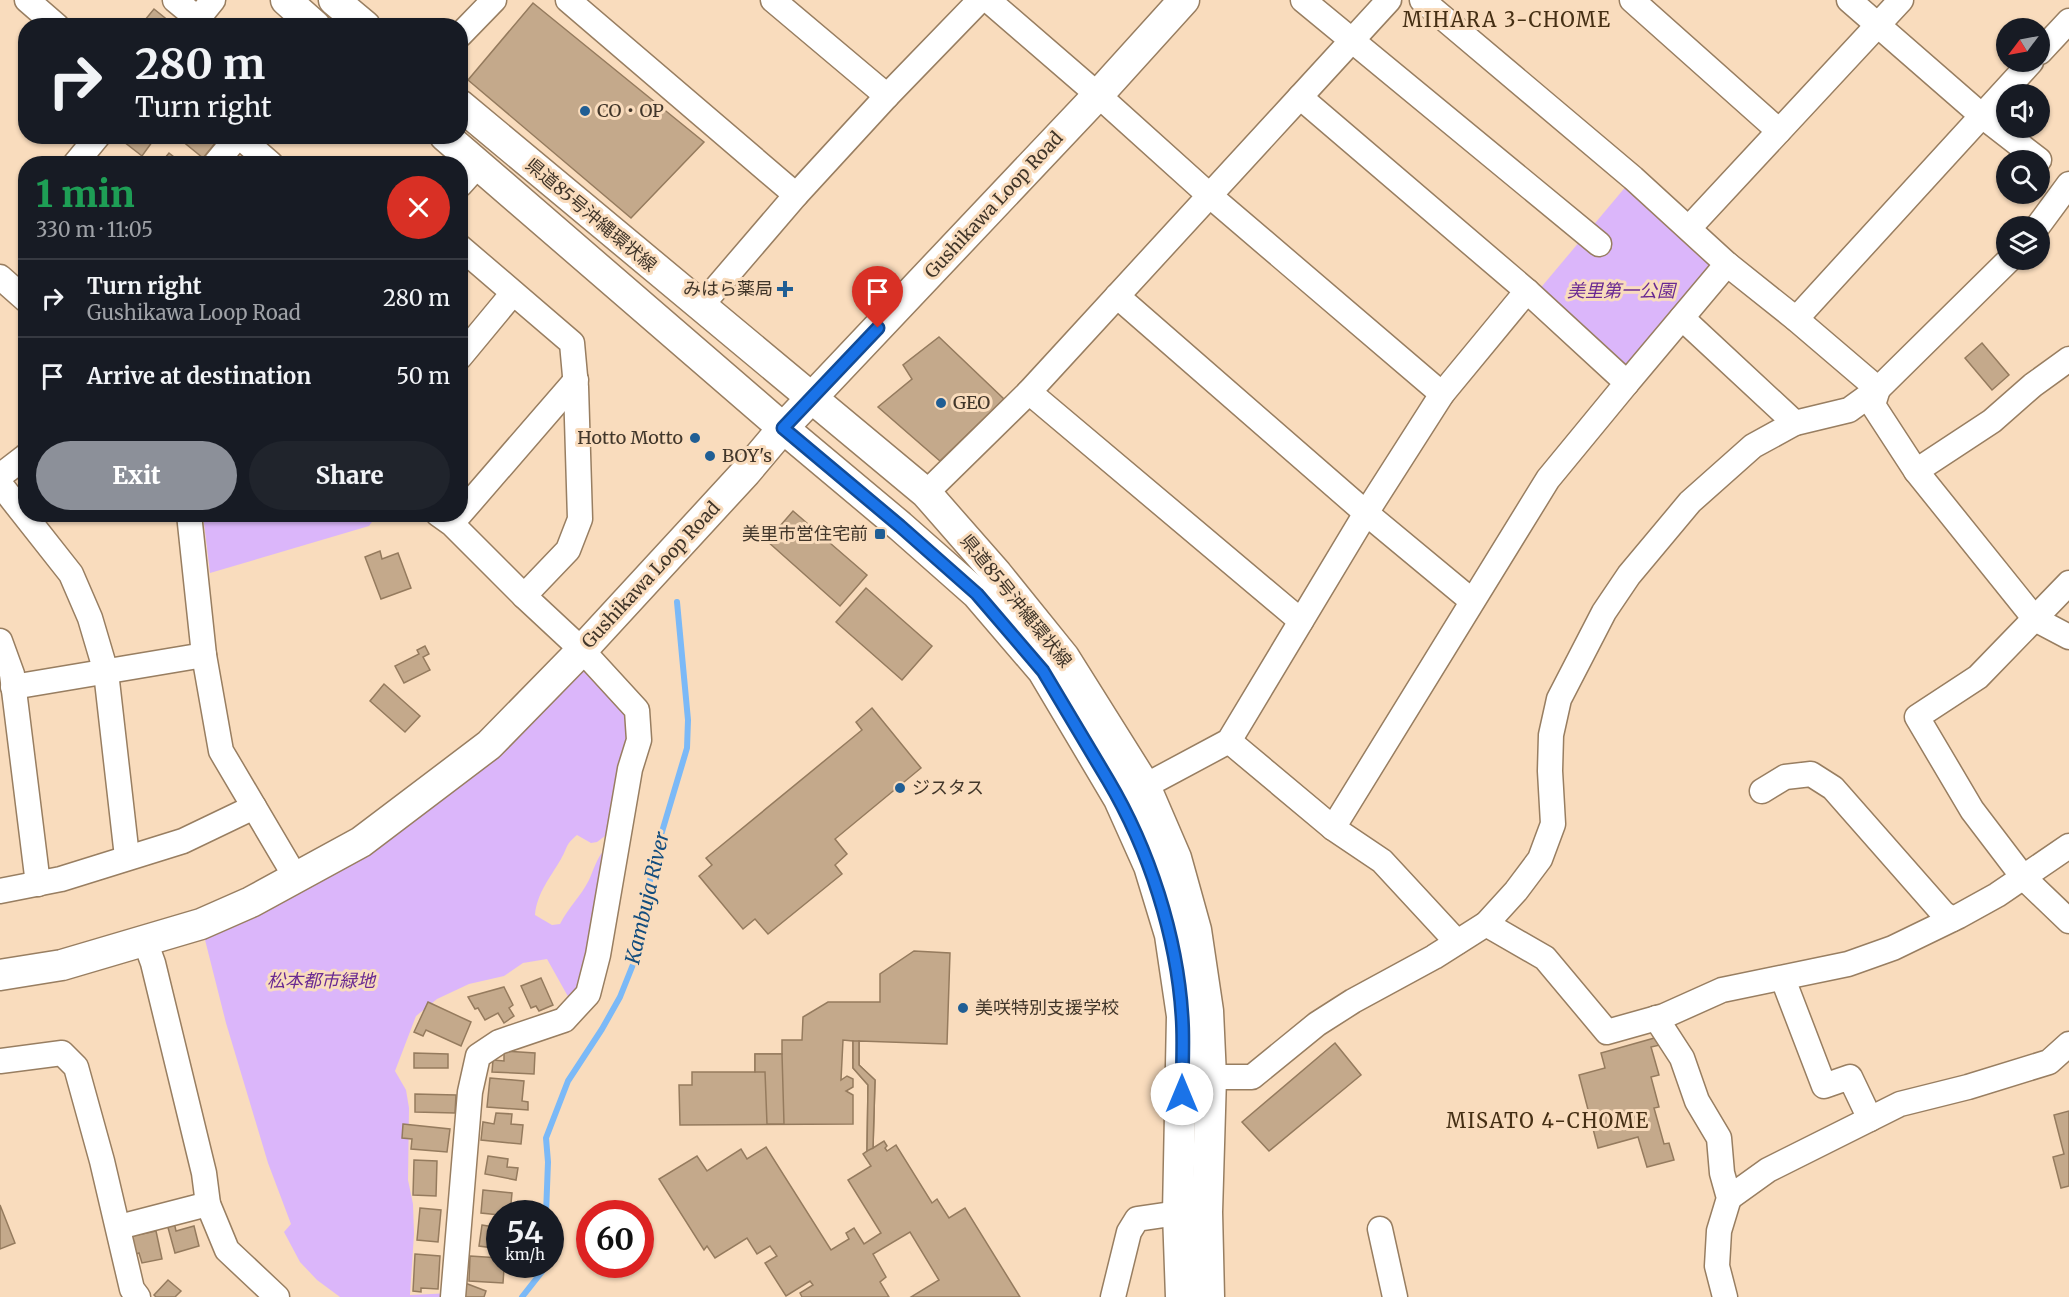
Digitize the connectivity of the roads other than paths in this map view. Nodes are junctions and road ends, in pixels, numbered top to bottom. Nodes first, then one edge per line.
1 (27, 0) edge
2 (175, 0) edge
3 (213, 0) edge
4 (286, 0) edge
5 (334, 0) edge
6 (494, 0) edge
7 (568, 0) edge
8 (773, 0) edge
9 (980, 0) edge
10 (988, 0) edge
11 (1184, 0) edge
12 (1303, 0) edge
13 (1389, 0) edge
14 (1422, 0) edge
15 (1632, 0) edge
16 (1849, 0) edge
17 (1901, 0) edge
18 (48, 18) edge
19 (191, 18) edge
20 (198, 18) edge
21 (306, 18) edge
22 (355, 18) edge
23 (2069, 21) edge
24 (1878, 25) junction
25 (468, 27) edge
26 (1352, 40) junction
27 (2050, 41) edge
28 (2022, 72) edge
29 (1098, 94) junction
30 (887, 96) junction
31 (1300, 97) junction
32 (468, 112) edge
33 (1981, 115) junction
34 (1779, 131) junction
35 (91, 144) edge
36 (231, 144) edge
37 (247, 144) edge
38 (2025, 150) edge
39 (82, 156) edge
40 (222, 156) edge
41 (262, 156) edge
42 (2050, 169) edge
43 (470, 175) edge
44 (2069, 184) edge
45 (795, 195) junction
46 (1209, 195) junction
47 (2045, 216) edge
48 (1689, 228) junction
49 (1599, 244) dead end
50 (468, 254) edge
51 (1727, 264) junction
52 (1999, 270) edge
53 (0, 277) edge
54 (1527, 291) junction
55 (18, 293) edge
56 (513, 293) junction
57 (1117, 296) junction
58 (700, 307) junction
59 (1682, 318) junction
60 (1796, 318) junction
61 (468, 347) edge
62 (2069, 359) edge
63 (576, 380) junction
64 (1627, 383) junction
65 (1878, 389) junction
66 (1029, 392) junction
67 (1442, 394) junction
68 (812, 399) junction
69 (1796, 423) junction
70 (783, 428) junction
71 (18, 462) edge
72 (1916, 471) junction
73 (0, 476) edge
74 (0, 484) edge
75 (926, 493) junction
76 (468, 499) edge
77 (18, 507) edge
78 (1365, 513) junction
79 (30, 522) edge
80 (190, 522) edge
81 (457, 522) edge
82 (2069, 583) edge
83 (524, 596) junction
84 (1472, 601) junction
85 (2035, 619) junction
86 (1301, 621) junction
87 (2069, 637) edge
88 (0, 640) edge
89 (582, 650) junction
90 (204, 655) junction
91 (106, 672) junction
92 (14, 687) junction
93 (1229, 741) junction
94 (1144, 786) junction
95 (1762, 791) dead end
96 (254, 807) junction
97 (1333, 828) junction
98 (2069, 846) edge
99 (128, 857) junction
100 (2023, 877) junction
101 (296, 878) junction
102 (38, 884) junction
103 (0, 891) edge
104 (1952, 919) junction
105 (2069, 921) edge
106 (1486, 924) junction
107 (145, 941) junction
108 (1457, 942) junction
109 (0, 975) edge
110 (1783, 979) junction
111 (1656, 1018) junction
112 (2069, 1044) edge
113 (0, 1061) edge
114 (1211, 1077) junction
115 (1870, 1119) junction
116 (1729, 1198) junction
117 (208, 1204) junction
118 (1179, 1213) junction
119 (119, 1227) junction
120 (1380, 1229) dead end
121 (138, 1297) edge
122 (277, 1297) edge
123 (453, 1297) edge
124 (1113, 1297) edge
125 (1180, 1297) edge
126 (1209, 1297) edge
127 (1395, 1297) edge
128 (1725, 1297) edge

1 - 18 street
2 - 19 street
3 - 20 street
4 - 21 main road
5 - 22 main road
6 - 25 street
7 - 45 street
8 - 30 street
9 - 30 street
10 - 29 street
11 - 29 main road, Gushikawa Loop Road
12 - 26 street
13 - 26 street
14 - 48 street
15 - 34 street
16 - 24 street
17 - 24 street
23 - 27 street
24 - 33 street
24 - 34 street
26 - 31 street
26 - 49 street
28 - 33 street
29 - 46 street
29 - 68 main road, Gushikawa Loop Road
30 - 45 street
31 - 46 street
31 - 54 street
32 - 58 main road, 県道85号沖縄環状線
33 - 38 street
33 - 60 street
34 - 48 street
35 - 39 street
36 - 40 street
37 - 41 street
42 - 44 street
43 - 70 main road, 県道85号沖縄環状線
44 - 47 street
45 - 58 street
46 - 57 street
46 - 67 street
48 - 51 street
50 - 56 street
51 - 59 street
51 - 60 street
52 - 65 street
53 - 55 street
54 - 64 street
54 - 67 street
56 - 61 street
56 - 63 street
57 - 66 street
57 - 78 street
58 - 68 main road, 県道85号沖縄環状線
59 - 64 street
59 - 69 street
60 - 65 street
62 - 72 street
63 - 76 street
63 - 83 street
64 - 84 street
65 - 69 street
65 - 72 street
66 - 75 street
66 - 86 street
67 - 78 street
68 - 70 main road, Gushikawa Loop Road
68 - 75 main road, 県道85号沖縄環状線
69 - 106 street
70 - 89 main road, Gushikawa Loop Road
70 - 118 main road, 県道85号沖縄環状線
71 - 73 street
72 - 85 street
74 - 77 street
75 - 94 main road, 県道85号沖縄環状線
78 - 84 street
78 - 86 street
79 - 91 street
80 - 90 street
81 - 83 street
82 - 85 street
83 - 89 street
84 - 97 street
85 - 87 street
85 - 100 street
86 - 93 street
88 - 92 street
89 - 101 main road, Gushikawa Loop Road
89 - 123 street
90 - 91 street
90 - 96 street
91 - 92 street
91 - 99 street
92 - 102 street
93 - 94 street
93 - 97 street
94 - 114 main road, 県道85号沖縄環状線
95 - 104 street
96 - 99 street
96 - 101 street
97 - 108 street
98 - 100 street
99 - 102 street
100 - 104 street
100 - 105 street
101 - 107 main road, Gushikawa Loop Road
102 - 103 street
104 - 110 street
106 - 108 street
106 - 111 street
107 - 109 main road, Gushikawa Loop Road
107 - 117 street
108 - 114 street
110 - 111 street
110 - 115 street
111 - 116 street
112 - 115 street
113 - 119 street
114 - 126 main road, 県道85号沖縄環状線
115 - 116 street
116 - 128 street
117 - 119 street
117 - 122 street
118 - 124 street
118 - 125 main road, 県道85号沖縄環状線
119 - 121 street
120 - 127 street

